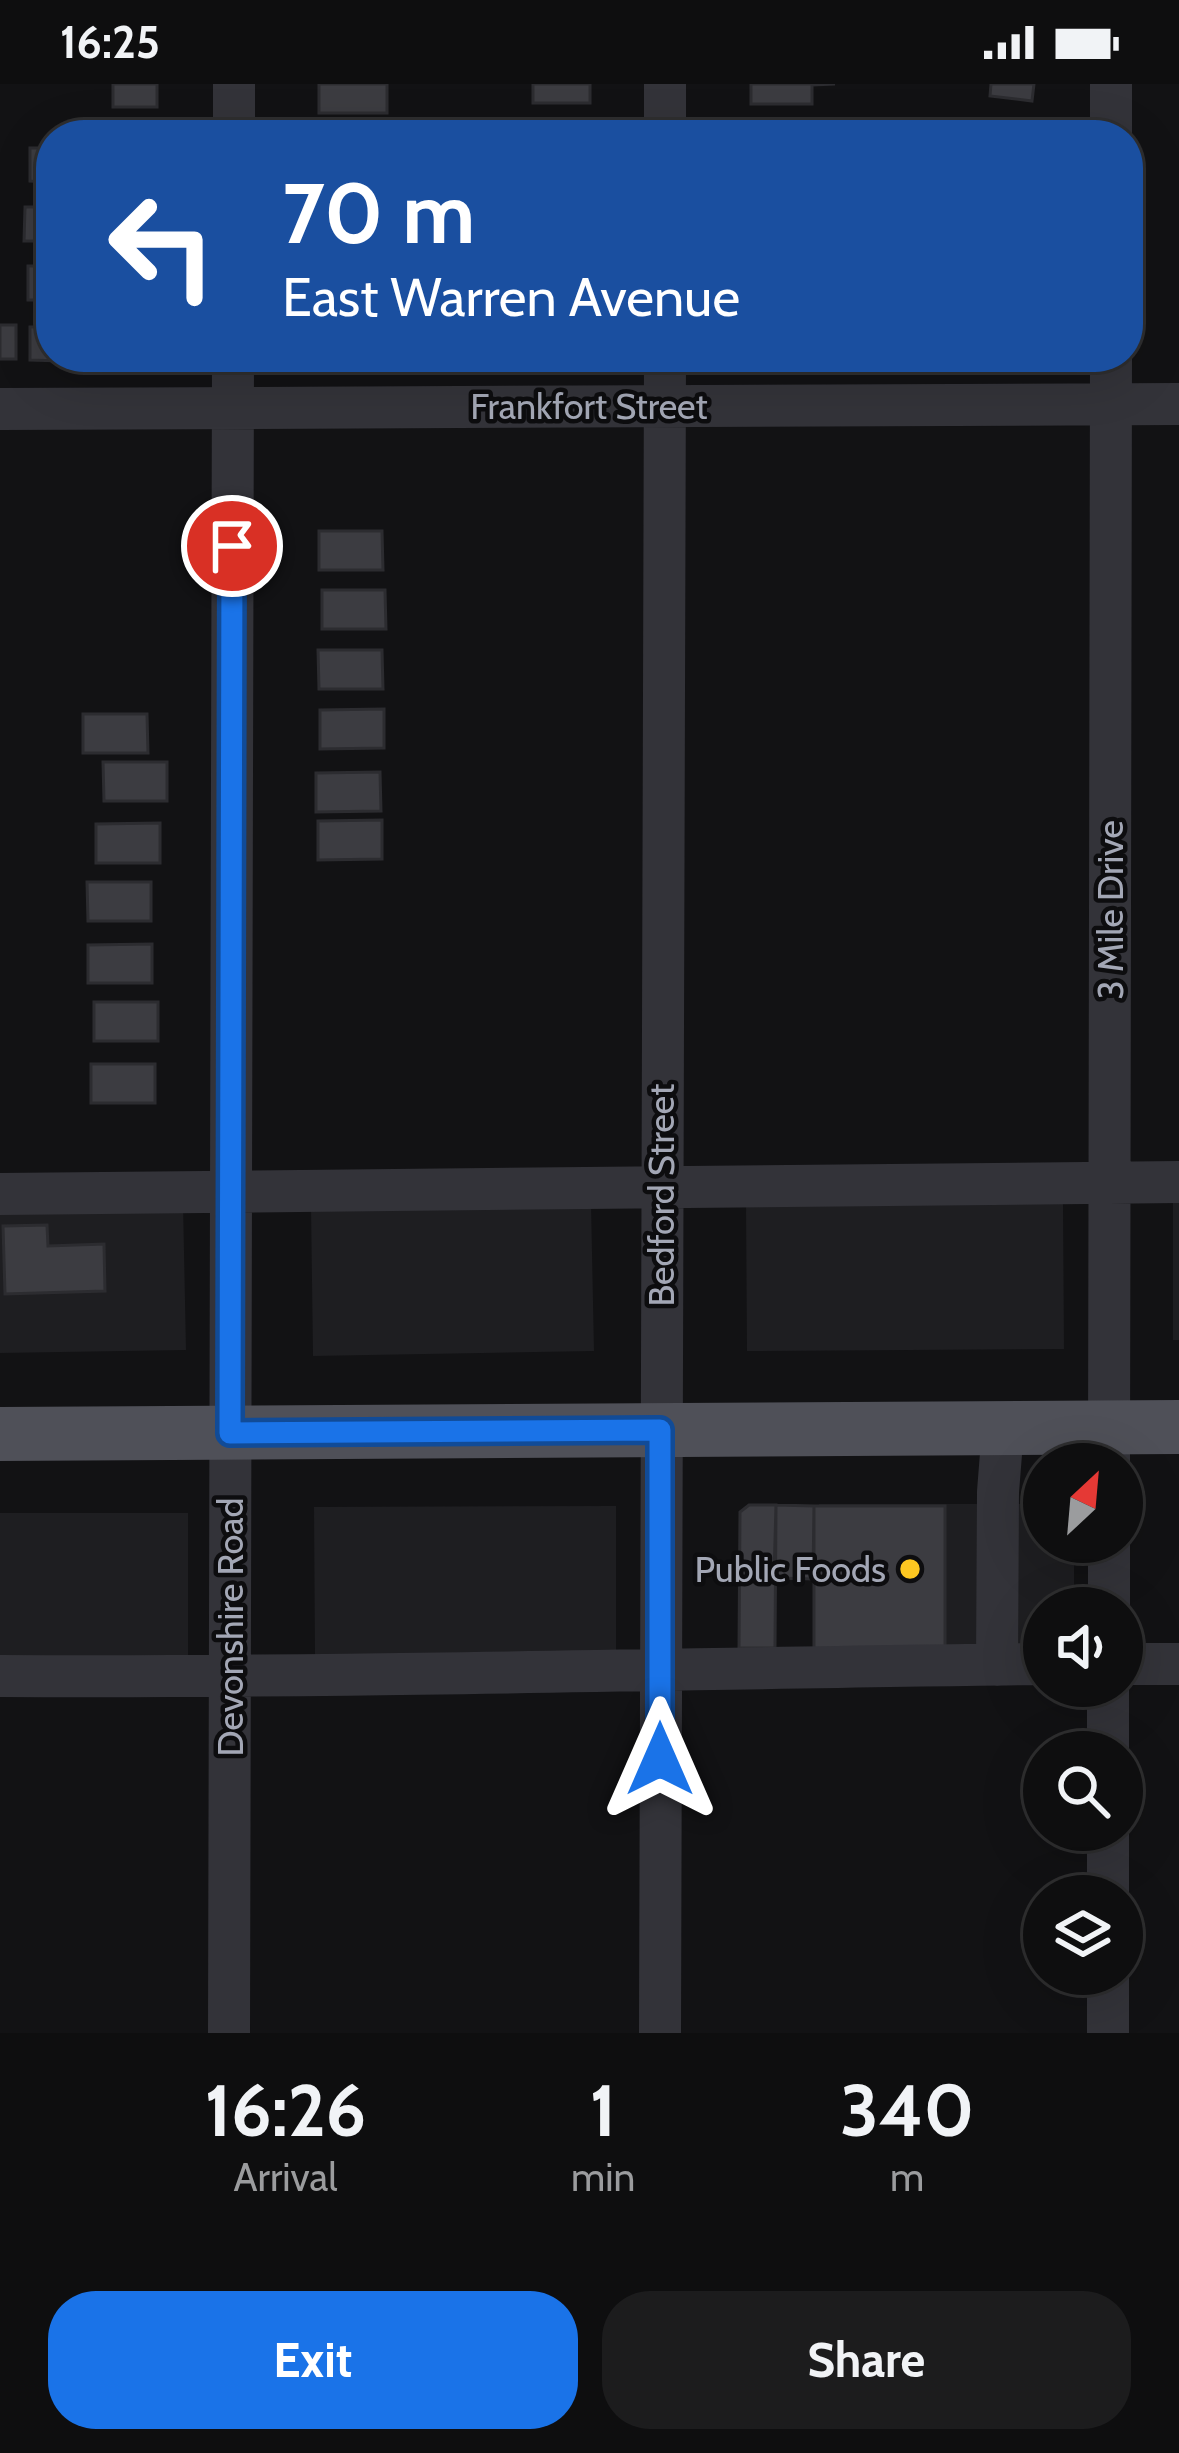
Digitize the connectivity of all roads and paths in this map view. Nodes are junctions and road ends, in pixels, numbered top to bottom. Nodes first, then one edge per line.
1 (234, 84) edge
2 (665, 84) edge
3 (1112, 84) edge
4 (233, 120) edge
5 (665, 120) edge
6 (1111, 120) edge
7 (233, 372) edge
8 (664, 372) edge
9 (1111, 372) edge
10 (1111, 404) junction
11 (1179, 404) edge
12 (664, 406) junction
13 (233, 408) junction
14 (0, 409) edge
15 (1179, 1182) edge
16 (1109, 1183) junction
17 (661, 1186) junction
18 (231, 1191) junction
19 (0, 1194) edge
20 (1179, 1427) edge
21 (1003, 1428) junction
22 (660, 1430) junction
23 (230, 1433) junction
24 (0, 1434) edge
25 (1091, 1443) edge
26 (1109, 1443) edge
27 (1120, 1443) edge
28 (1023, 1664) edge
29 (1143, 1664) edge
30 (1179, 1664) edge
31 (997, 1665) junction
32 (660, 1667) junction
33 (0, 1676) edge
34 (230, 1677) junction
35 (1108, 1995) edge
36 (229, 2033) edge
37 (660, 2033) edge
38 (1108, 2033) edge

1 - 4 street
2 - 5 street
3 - 6 street
7 - 13 street, Devonshire Road
8 - 12 street, Bedford Street
9 - 10 street, 3 Mile Drive
10 - 11 street, Frankfort Street
10 - 12 street, Frankfort Street
10 - 16 street, 3 Mile Drive
12 - 13 street, Frankfort Street
12 - 17 street, Bedford Street
13 - 14 street, Frankfort Street
13 - 18 street, Devonshire Road
15 - 16 street
16 - 17 street
16 - 26 street, 3 Mile Drive
17 - 18 street
17 - 22 street, Bedford Street
18 - 19 street
18 - 23 street, Devonshire Road
20 - 27 main road
21 - 22 main road
21 - 25 main road
21 - 31 street
22 - 23 main road
22 - 32 street, Bedford Street
23 - 24 main road
23 - 34 street, Devonshire Road
28 - 31 street
29 - 30 street
31 - 32 street
32 - 34 street
32 - 37 street, Bedford Street
33 - 34 street
34 - 36 street, Devonshire Road
35 - 38 street

